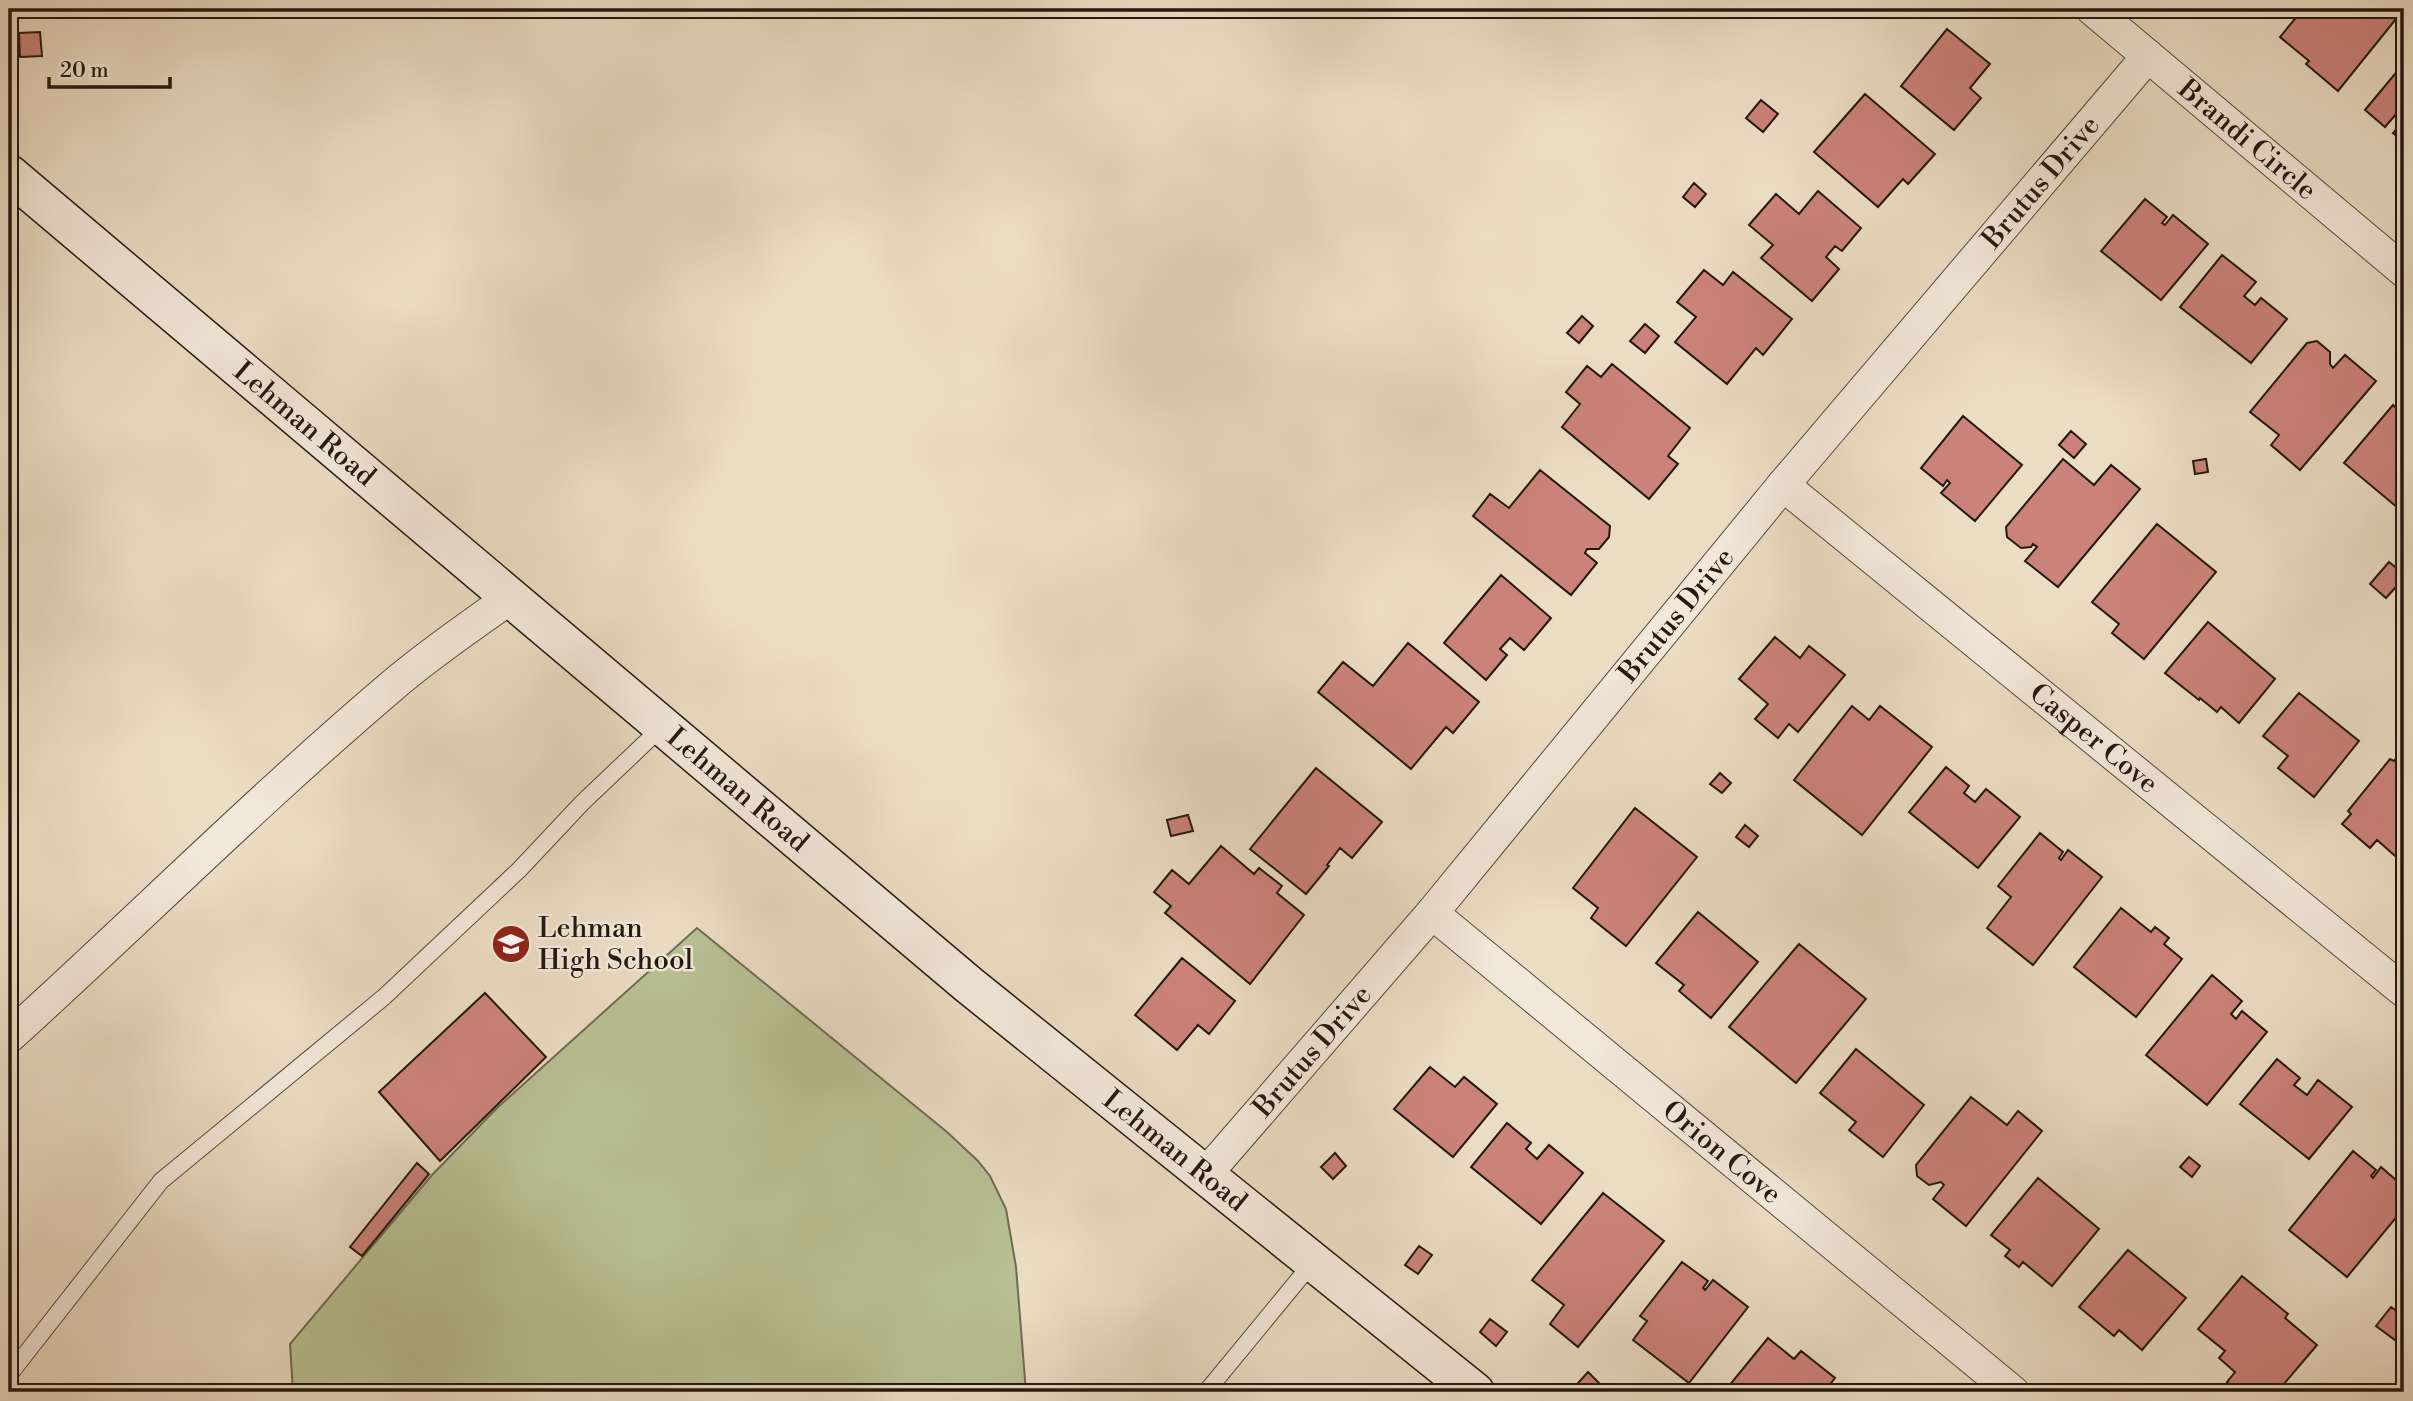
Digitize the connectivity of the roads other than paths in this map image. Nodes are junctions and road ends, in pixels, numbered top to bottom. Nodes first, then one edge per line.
1 (2092, 9) edge
2 (2148, 56) junction
3 (9, 174) edge
4 (2404, 271) edge
5 (1783, 485) junction
6 (511, 597) junction
7 (664, 725) junction
8 (1432, 913) junction
9 (2404, 991) edge
10 (9, 1037) edge
11 (1205, 1175) junction
12 (1313, 1262) junction
13 (9, 1376) edge
14 (1206, 1392) edge
15 (1475, 1392) edge
16 (2013, 1392) edge

1 - 2 street, Brandi Circle
2 - 4 street, Brandi Circle
2 - 5 street, Brutus Drive
3 - 6 street, Lehman Road
5 - 8 street, Brutus Drive
5 - 9 street, Casper Cove
6 - 7 street, Lehman Road
6 - 10 street
7 - 11 street, Lehman Road
7 - 13 lane
8 - 11 street, Brutus Drive
8 - 16 street, Orion Cove
11 - 12 street, Lehman Road
12 - 14 lane
12 - 15 street, Lehman Road

